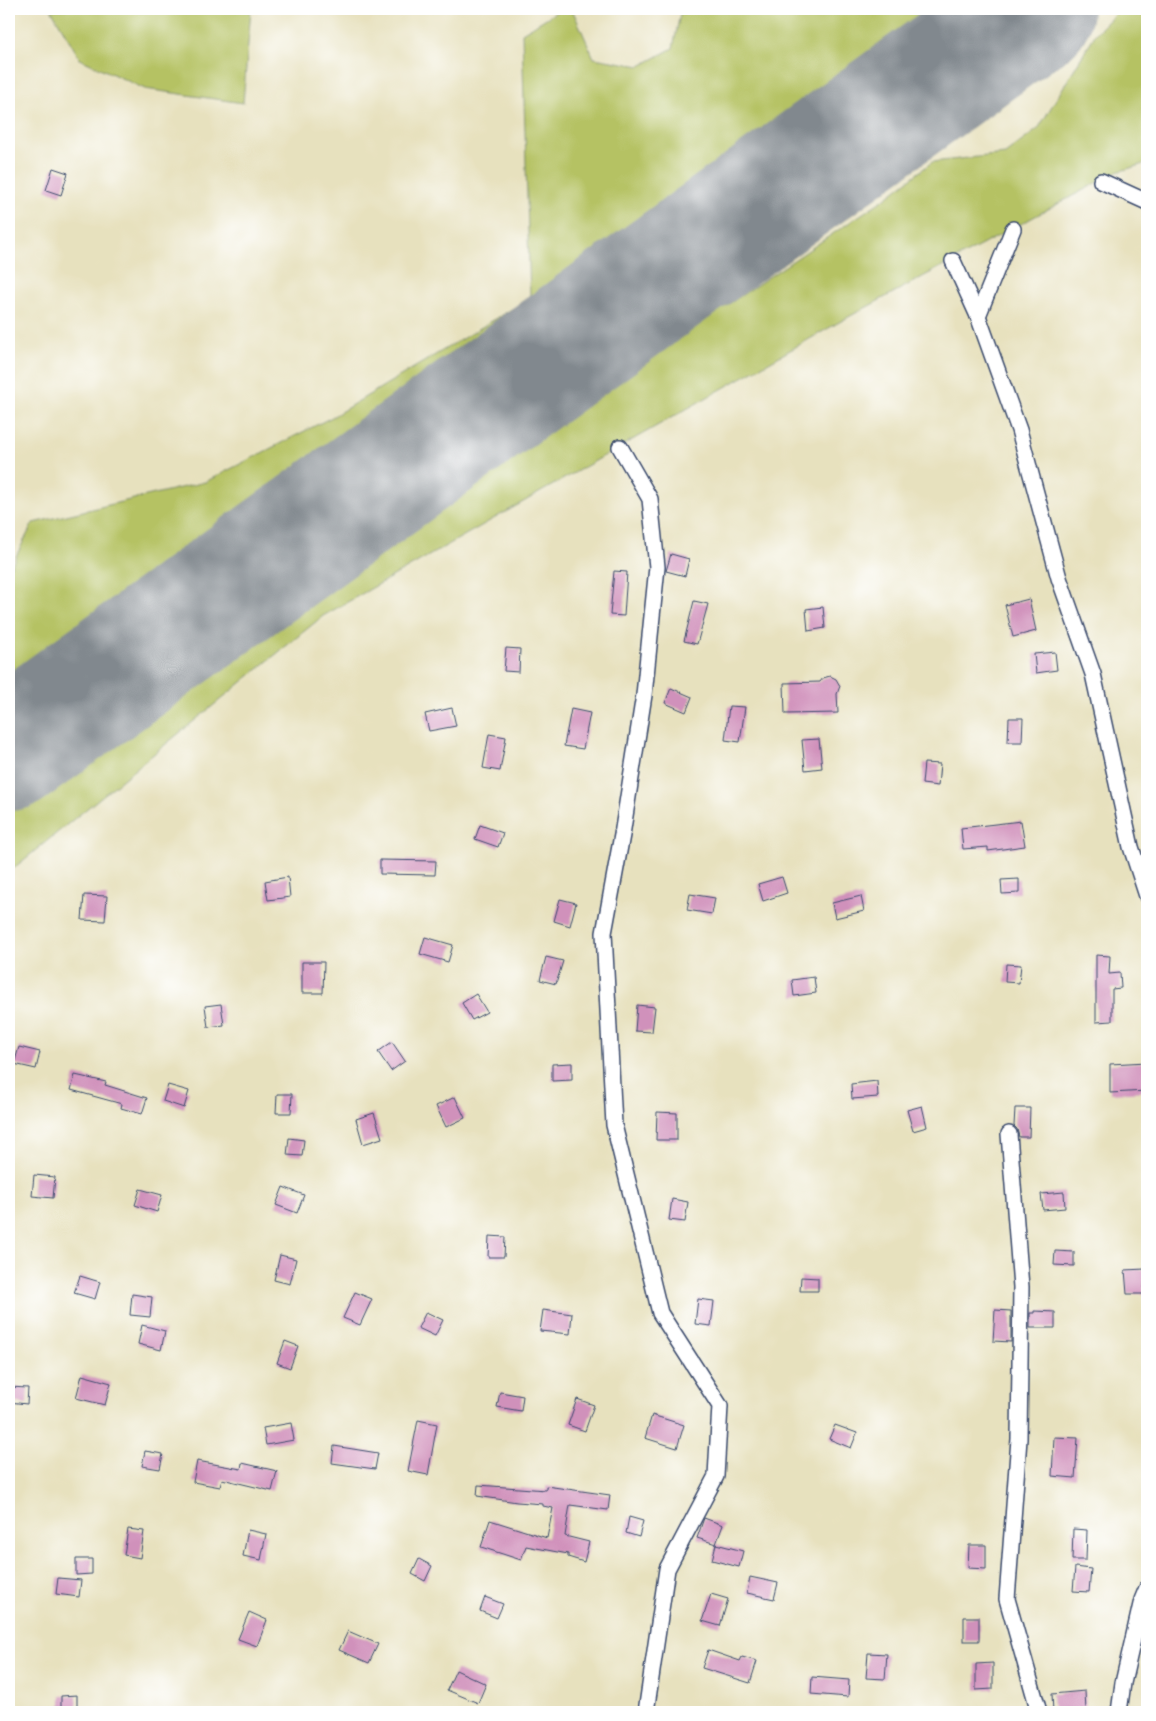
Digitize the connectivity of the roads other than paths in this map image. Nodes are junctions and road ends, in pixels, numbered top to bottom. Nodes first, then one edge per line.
1 (1101, 181) dead end
2 (1147, 202) edge
3 (1013, 228) dead end
4 (953, 261) dead end
5 (978, 316) junction
6 (620, 446) dead end
7 (1147, 896) edge
8 (1009, 1134) dead end
9 (1147, 1588) edge
10 (646, 1712) edge
11 (1038, 1712) edge
12 (1119, 1712) edge

1 - 2 street
3 - 5 street
4 - 5 street
5 - 7 street
6 - 10 street
8 - 11 street
9 - 12 street

